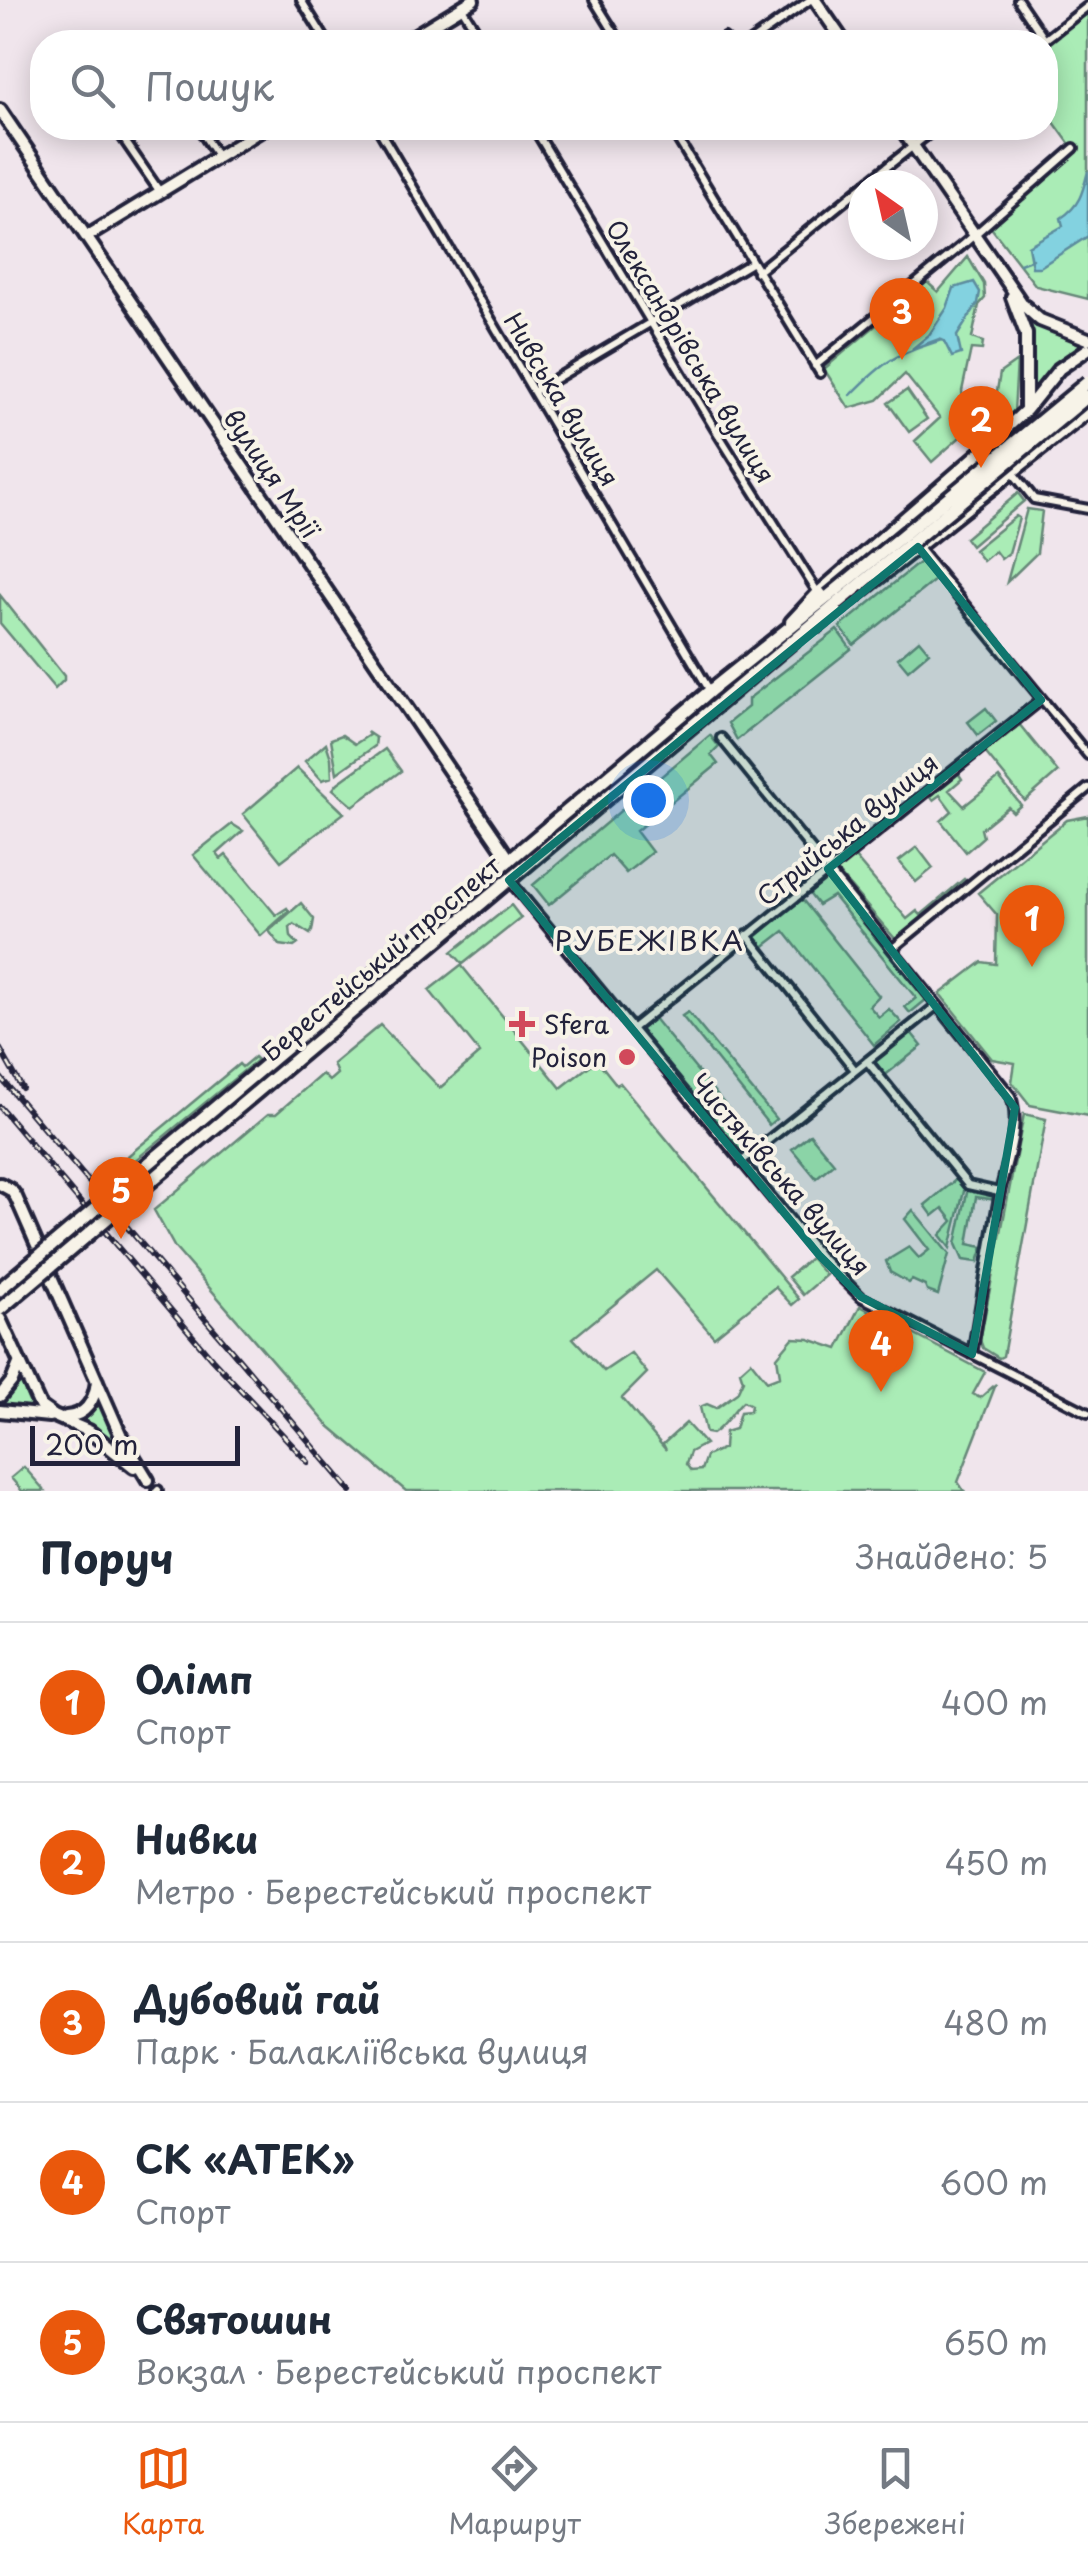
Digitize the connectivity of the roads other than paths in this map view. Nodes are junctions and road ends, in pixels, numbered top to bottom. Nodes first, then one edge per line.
1 (302, 0) edge
2 (473, 0) edge
3 (594, 0) edge
4 (812, 0) edge
5 (1018, 0) edge
6 (1088, 6) edge
7 (462, 7) junction
8 (320, 30) edge
9 (424, 30) edge
10 (476, 30) edge
11 (613, 30) edge
12 (768, 30) edge
13 (835, 30) edge
14 (1036, 30) edge
15 (1057, 30) edge
16 (0, 110) edge
17 (124, 140) edge
18 (207, 140) edge
19 (245, 140) edge
20 (385, 140) edge
21 (541, 140) edge
22 (678, 140) edge
23 (909, 140) edge
24 (921, 140) edge
25 (913, 146) junction
26 (1074, 148) dead end
27 (218, 156) junction
28 (882, 170) edge
29 (160, 192) junction
30 (848, 197) edge
31 (88, 236) junction
32 (974, 236) junction
33 (751, 262) junction
34 (757, 272) junction
35 (1006, 283) junction
36 (650, 322) junction
37 (1088, 338) edge
38 (1088, 350) edge
39 (1088, 382) edge
40 (534, 392) junction
41 (1088, 396) edge
42 (1026, 410) junction
43 (1088, 412) edge
44 (1012, 424) junction
45 (1012, 438) dead end
46 (1000, 448) dead end
47 (1044, 448) junction
48 (984, 450) junction
49 (1024, 451) dead end
50 (1011, 470) junction
51 (1088, 509) edge
52 (918, 547) junction
53 (828, 598) junction
54 (792, 644) junction
55 (710, 691) junction
56 (1040, 700) junction
57 (721, 738) dead end
58 (1088, 755) edge
59 (1088, 788) edge
60 (510, 860) junction
61 (828, 869) junction
62 (509, 880) junction
63 (747, 934) junction
64 (892, 950) junction
65 (936, 1006) junction
66 (632, 1028) junction
67 (866, 1061) junction
68 (856, 1070) junction
69 (742, 1162) junction
70 (0, 1184) edge
71 (1000, 1192) junction
72 (0, 1289) edge
73 (0, 1309) edge
74 (0, 1319) edge
75 (972, 1354) junction
76 (19, 1364) junction
77 (97, 1377) junction
78 (0, 1396) edge
79 (0, 1411) edge
80 (1088, 1414) edge
81 (54, 1416) junction
82 (148, 1480) junction
83 (158, 1491) edge

1 - 8 street
2 - 7 main road
3 - 11 street
4 - 12 street
4 - 13 main road
5 - 14 street
6 - 15 street
7 - 9 main road
7 - 10 street
16 - 31 main road, вулиця Мрії
17 - 29 street
18 - 27 street
19 - 27 main road
20 - 40 street, Нивська вулиця
21 - 36 street, Олександрівська вулиця
22 - 33 street
23 - 25 main road
24 - 25 street
25 - 28 street
25 - 32 main road
26 - 32 street
27 - 29 main road
29 - 31 main road
30 - 34 street
31 - 60 main road, вулиця Мрії
32 - 34 street
32 - 35 main road
33 - 34 street
33 - 36 street
35 - 37 main road
35 - 42 main road
36 - 40 street
36 - 53 street, Олександрівська вулиця
38 - 42 main road, Берестейський проспект
39 - 53 main road, Берестейський проспект, bridge
40 - 55 street, Нивська вулиця
41 - 53 main road, Берестейський проспект, bridge
42 - 44 main road, Берестейський проспект
43 - 47 main road, Берестейський проспект
44 - 45 main road
44 - 48 main road, Берестейський проспект
46 - 48 main road
47 - 49 main road
47 - 50 main road, Берестейський проспект
48 - 53 main road, Берестейський проспект
50 - 51 street
50 - 52 main road, Берестейський проспект
52 - 54 main road, Берестейський проспект
52 - 56 street
53 - 54 main road, Берестейський проспект
53 - 55 main road, Берестейський проспект
54 - 62 main road, Берестейський проспект
55 - 60 main road, Берестейський проспект
56 - 58 street
56 - 61 street, Стрийська вулиця
57 - 61 street
59 - 64 street
60 - 72 main road, Берестейський проспект, bridge
61 - 63 street, Стрийська вулиця
61 - 64 street
62 - 66 street, Чистяківська вулиця
62 - 73 main road, Берестейський проспект, bridge
63 - 66 street, Стрийська вулиця
63 - 68 street
64 - 65 street
65 - 67 street
65 - 71 street
66 - 69 street, Чистяківська вулиця
67 - 68 street
67 - 71 street
68 - 69 street
69 - 75 street, Чистяківська вулиця
70 - 77 main road
71 - 75 street
74 - 76 main road
75 - 80 street, Чистяківська вулиця
76 - 78 main road
76 - 81 main road
77 - 81 main road
77 - 82 main road
79 - 81 main road
81 - 82 main road
82 - 83 main road

